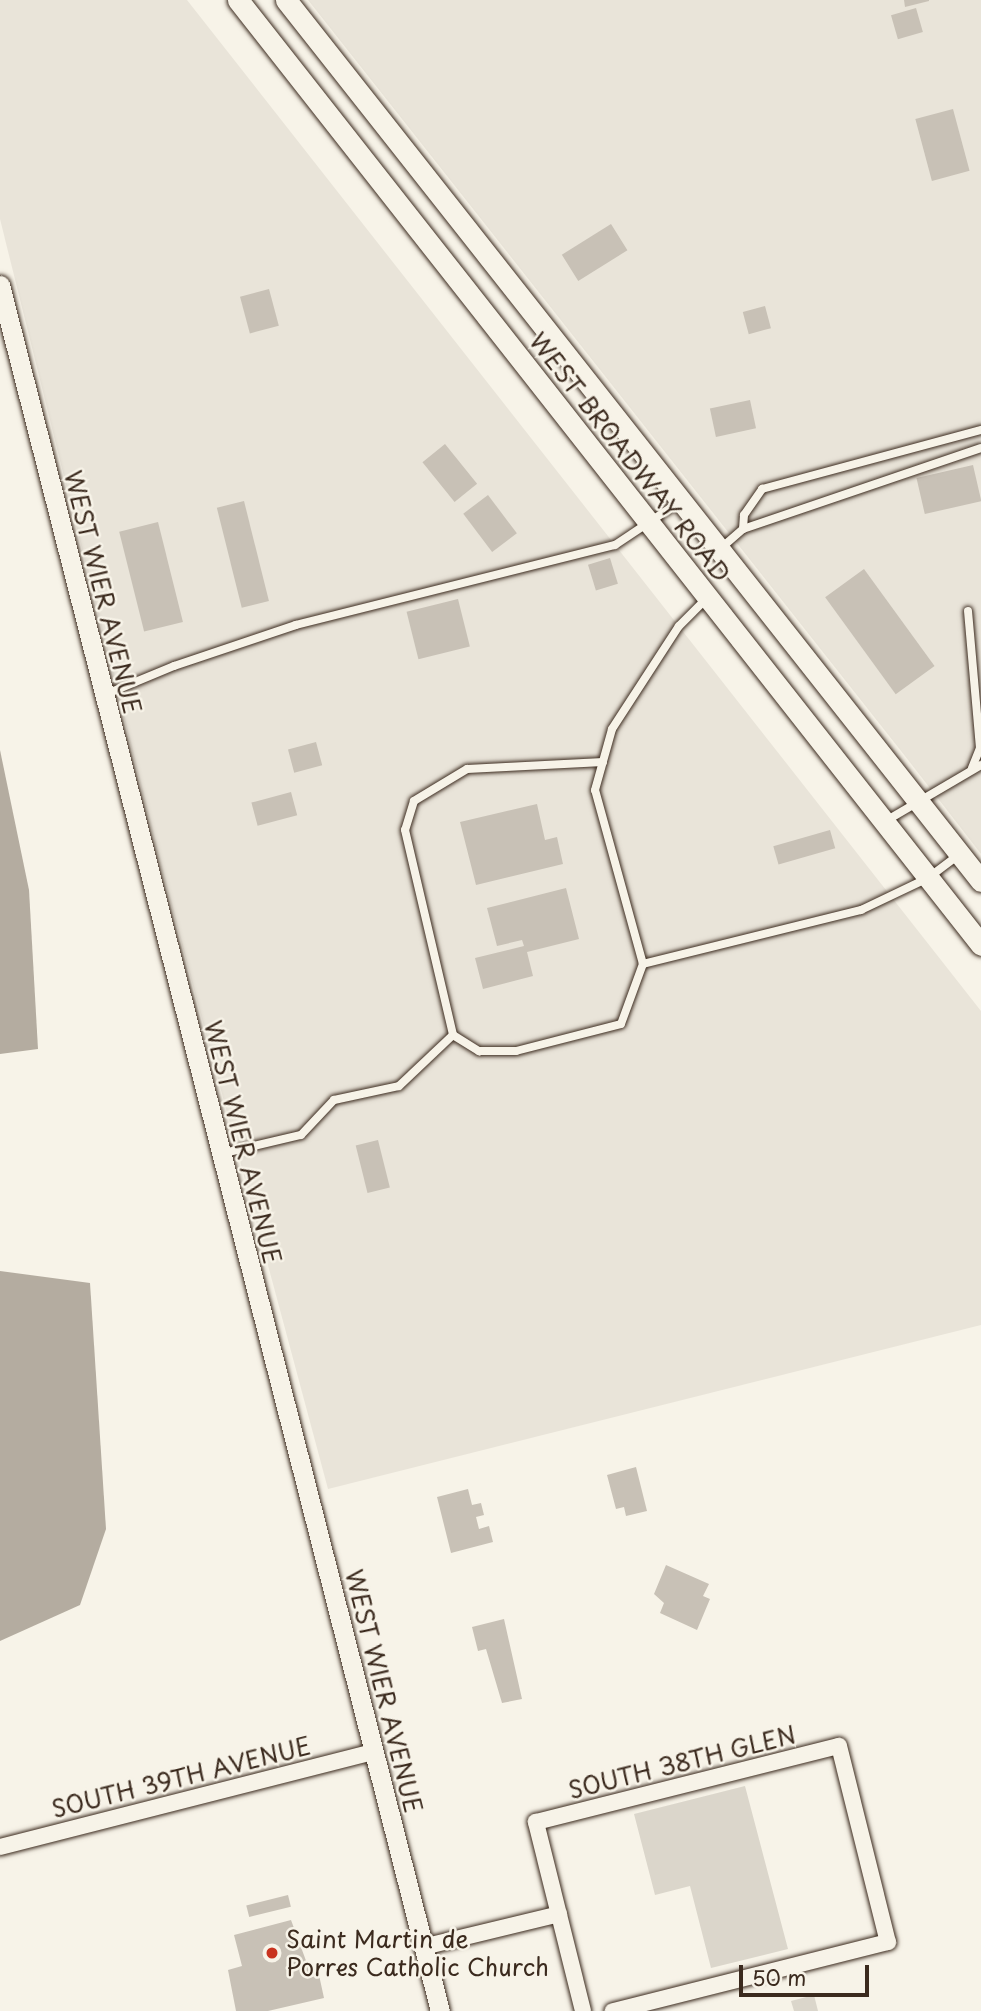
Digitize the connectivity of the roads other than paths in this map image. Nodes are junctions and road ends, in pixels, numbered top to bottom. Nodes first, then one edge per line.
1 (237, 0) edge
2 (287, 0) edge
3 (407, 154) junction
4 (376, 177) junction
5 (0, 285) edge
6 (981, 430) edge
7 (981, 448) edge
8 (682, 500) junction
9 (648, 523) junction
10 (743, 529) junction
11 (720, 550) junction
12 (707, 598) junction
13 (968, 611) dead end
14 (104, 695) junction
15 (603, 762) junction
16 (977, 766) edge
17 (917, 800) junction
18 (884, 822) junction
19 (959, 855) junction
20 (928, 878) junction
21 (981, 881) edge
22 (981, 945) edge
23 (643, 964) junction
24 (453, 1035) junction
25 (221, 1154) junction
26 (373, 1752) junction
27 (0, 1847) edge
28 (559, 1914) junction
29 (423, 1947) junction
30 (439, 2011) edge
31 (583, 2011) edge
32 (613, 2011) edge

1 - 4 main road, WEST BROADWAY ROAD
2 - 3 main road, WEST BROADWAY ROAD
3 - 4 main road
3 - 8 main road, WEST BROADWAY ROAD
4 - 9 main road, WEST BROADWAY ROAD
5 - 14 street, WEST WIER AVENUE
6 - 10 lane
7 - 10 lane
8 - 9 lane
8 - 11 main road, WEST BROADWAY ROAD
9 - 12 main road, WEST BROADWAY ROAD
9 - 14 lane
10 - 11 lane
11 - 17 main road, WEST BROADWAY ROAD
12 - 15 lane
12 - 18 main road, WEST BROADWAY ROAD
13 - 16 lane
14 - 25 street, WEST WIER AVENUE
15 - 23 lane
15 - 24 lane
16 - 17 lane
17 - 18 lane
17 - 19 main road, WEST BROADWAY ROAD
18 - 20 main road, WEST BROADWAY ROAD
19 - 20 lane
19 - 21 main road, WEST BROADWAY ROAD
20 - 22 main road, WEST BROADWAY ROAD
20 - 23 lane
23 - 24 lane
24 - 25 lane
25 - 26 street, WEST WIER AVENUE
26 - 27 street, SOUTH 39TH AVENUE
26 - 29 street, WEST WIER AVENUE
28 - 29 street
28 - 31 street
28 - 32 street, SOUTH 38TH GLEN
29 - 30 street, WEST WIER AVENUE

